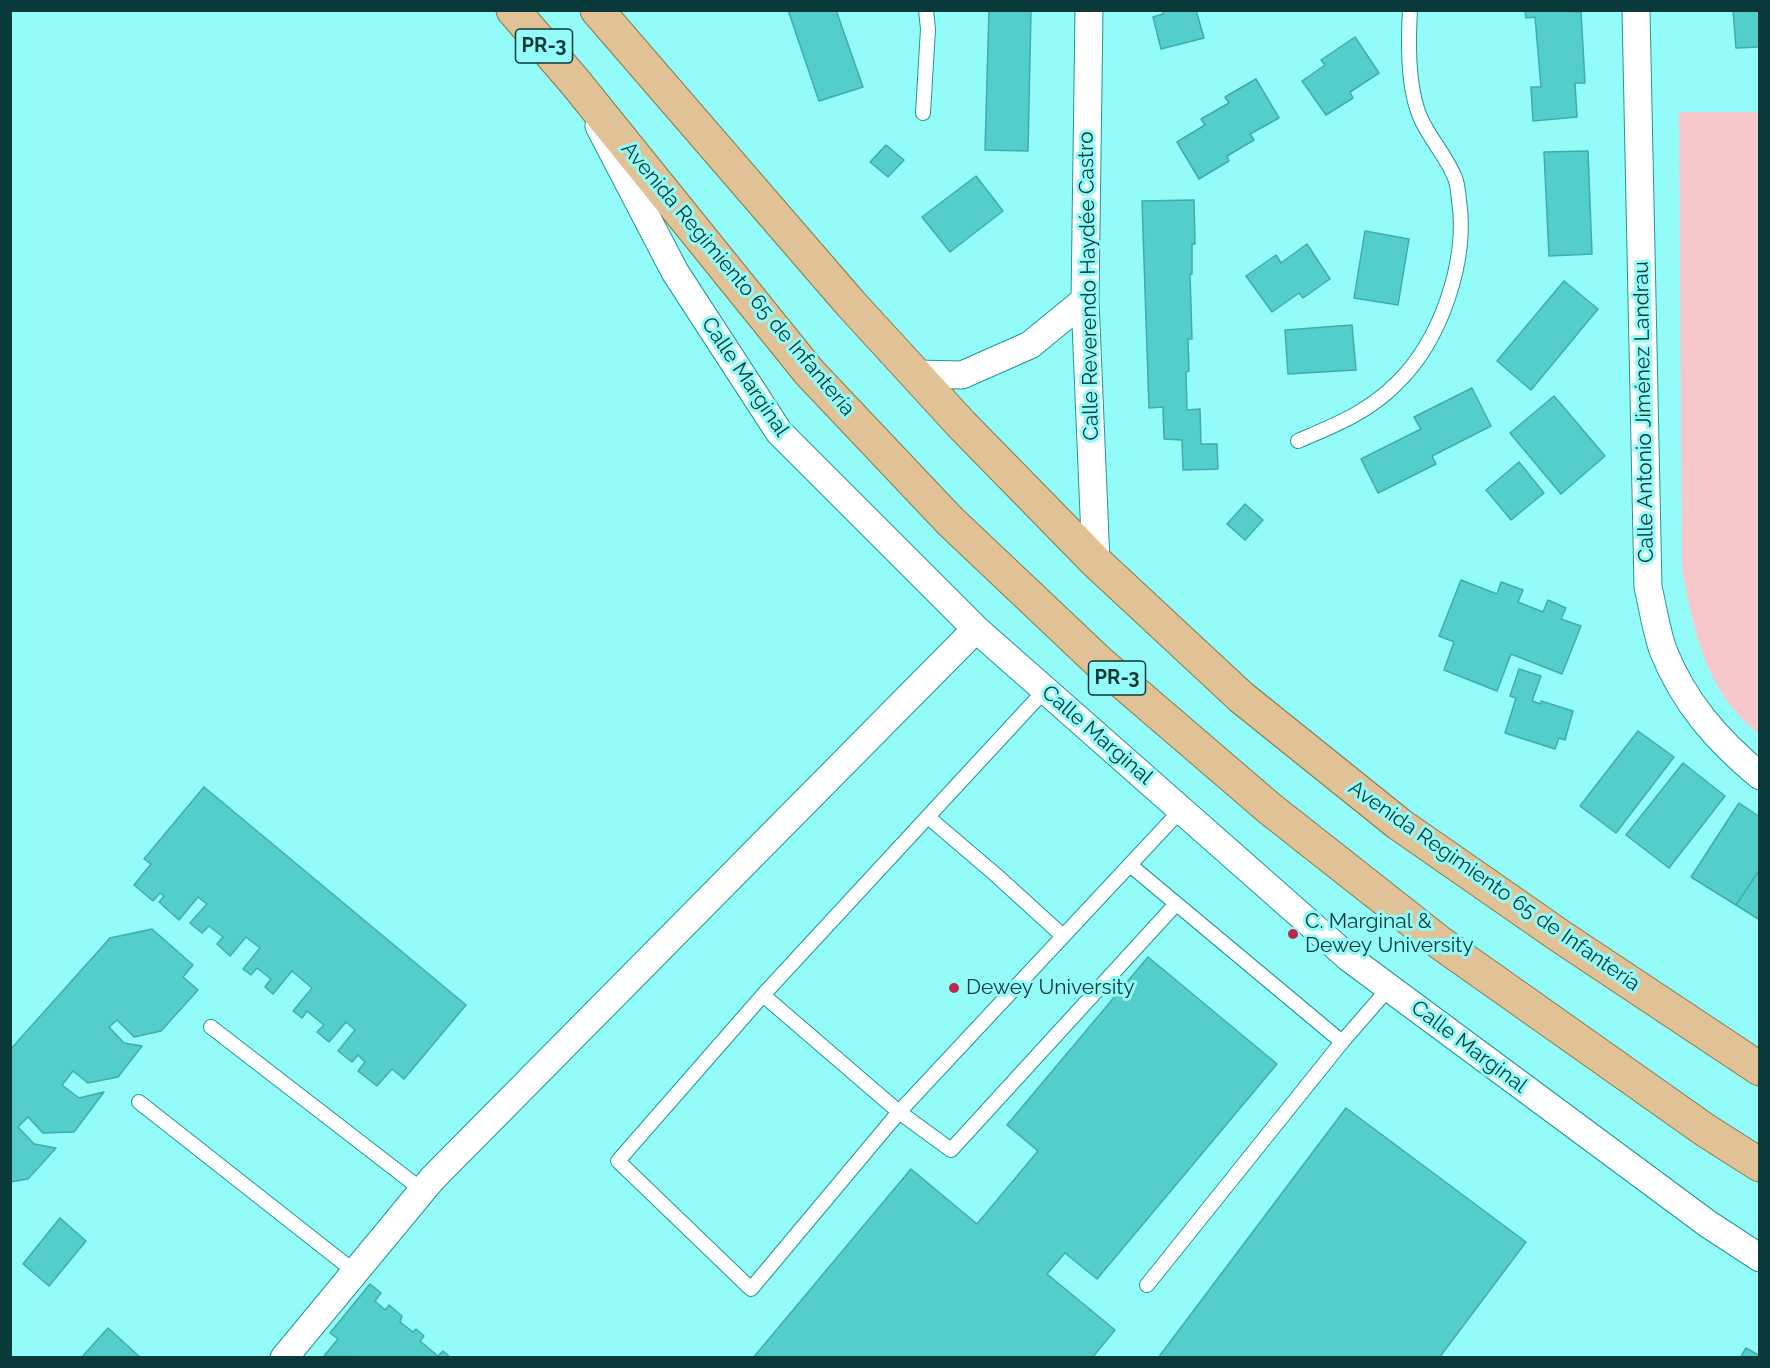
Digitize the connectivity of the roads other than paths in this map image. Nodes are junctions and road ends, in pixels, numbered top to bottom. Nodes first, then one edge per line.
1 (513, 10) edge
2 (597, 10) edge
3 (926, 10) edge
4 (1089, 10) edge
5 (1410, 10) edge
6 (1636, 10) edge
7 (575, 82) junction
8 (923, 113) dead end
9 (1085, 300) junction
10 (914, 374) junction
11 (1298, 441) dead end
12 (1096, 562) junction
13 (976, 629) junction
14 (1045, 690) junction
15 (1760, 776) edge
16 (1181, 810) junction
17 (928, 817) junction
18 (1130, 865) junction
19 (1176, 904) junction
20 (1063, 936) junction
21 (1389, 988) junction
22 (764, 995) junction
23 (211, 1027) dead end
24 (1342, 1042) junction
25 (1760, 1069) edge
26 (139, 1102) dead end
27 (899, 1112) junction
28 (1760, 1165) edge
29 (422, 1190) junction
30 (1760, 1258) edge
31 (355, 1272) junction
32 (1147, 1285) dead end
33 (285, 1358) edge

1 - 7 main road, Avenida Regimiento 65 de Infantería / PR-3
2 - 10 main road, Avenida Regimiento 65 de Infantería / PR-3
3 - 8 lane
4 - 9 street, Calle Reverendo Haydée Castro
5 - 11 lane
6 - 15 street, Calle Antonio Jiménez Landrau
7 - 13 street, Calle Marginal
7 - 28 main road, Avenida Regimiento 65 de Infantería / PR-3
9 - 10 street
9 - 12 street, Calle Reverendo Haydée Castro
10 - 12 main road, Avenida Regimiento 65 de Infantería / PR-3
12 - 25 main road, Avenida Regimiento 65 de Infantería / PR-3
13 - 14 street, Calle Marginal
13 - 29 street
14 - 16 street, Calle Marginal
14 - 17 lane
16 - 18 lane
16 - 21 street, Calle Marginal
17 - 20 lane
17 - 22 lane
18 - 19 lane
18 - 20 lane
19 - 24 lane
19 - 27 lane
20 - 27 lane
21 - 24 lane
21 - 30 street, Calle Marginal
22 - 27 lane
22 - 27 lane
23 - 29 lane
24 - 32 lane
26 - 31 lane
29 - 31 street
31 - 33 street

